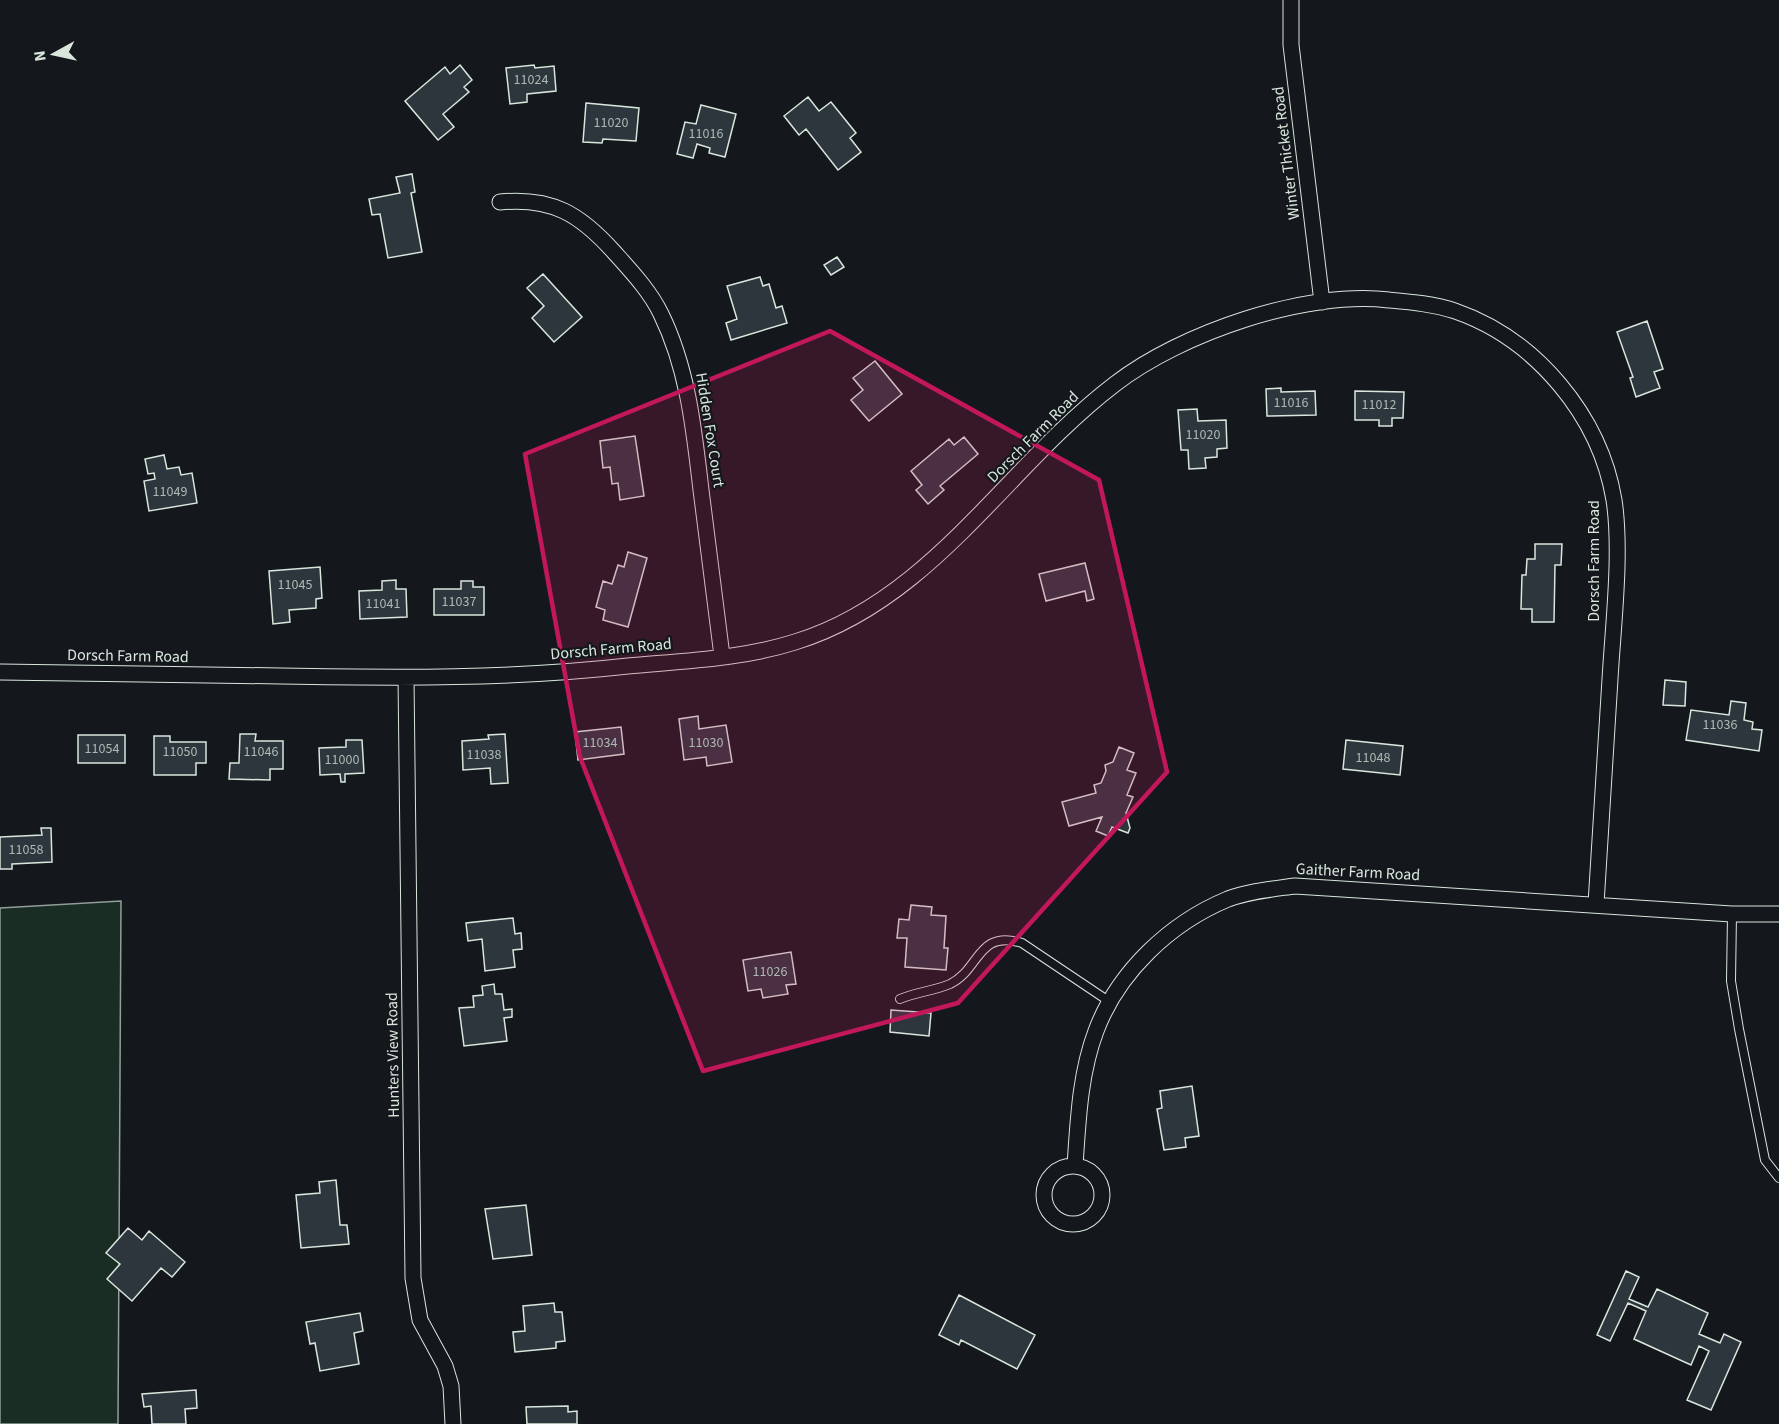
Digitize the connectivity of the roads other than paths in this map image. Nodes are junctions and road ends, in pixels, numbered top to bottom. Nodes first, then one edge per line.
1 (1291, 0) edge
2 (500, 202) dead end
3 (1322, 302) junction
4 (722, 657) junction
5 (0, 672) edge
6 (406, 678) junction
7 (1596, 904) junction
8 (1732, 914) junction
9 (1779, 914) edge
10 (900, 999) dead end
11 (1110, 1002) junction
12 (1075, 1166) dead end
13 (1779, 1178) edge
14 (453, 1424) edge

1 - 3 street, Winter Thicket Road
2 - 4 street, Hidden Fox Court
3 - 4 street, Dorsch Farm Road
3 - 7 street, Dorsch Farm Road
4 - 6 street, Dorsch Farm Road
5 - 6 street, Dorsch Farm Road
6 - 14 street, Hunters View Road
7 - 8 street, Gaither Farm Road
7 - 11 street, Gaither Farm Road
8 - 9 street, Gaither Farm Road
8 - 13 lane
10 - 11 lane
11 - 12 street, Gaither Farm Road

